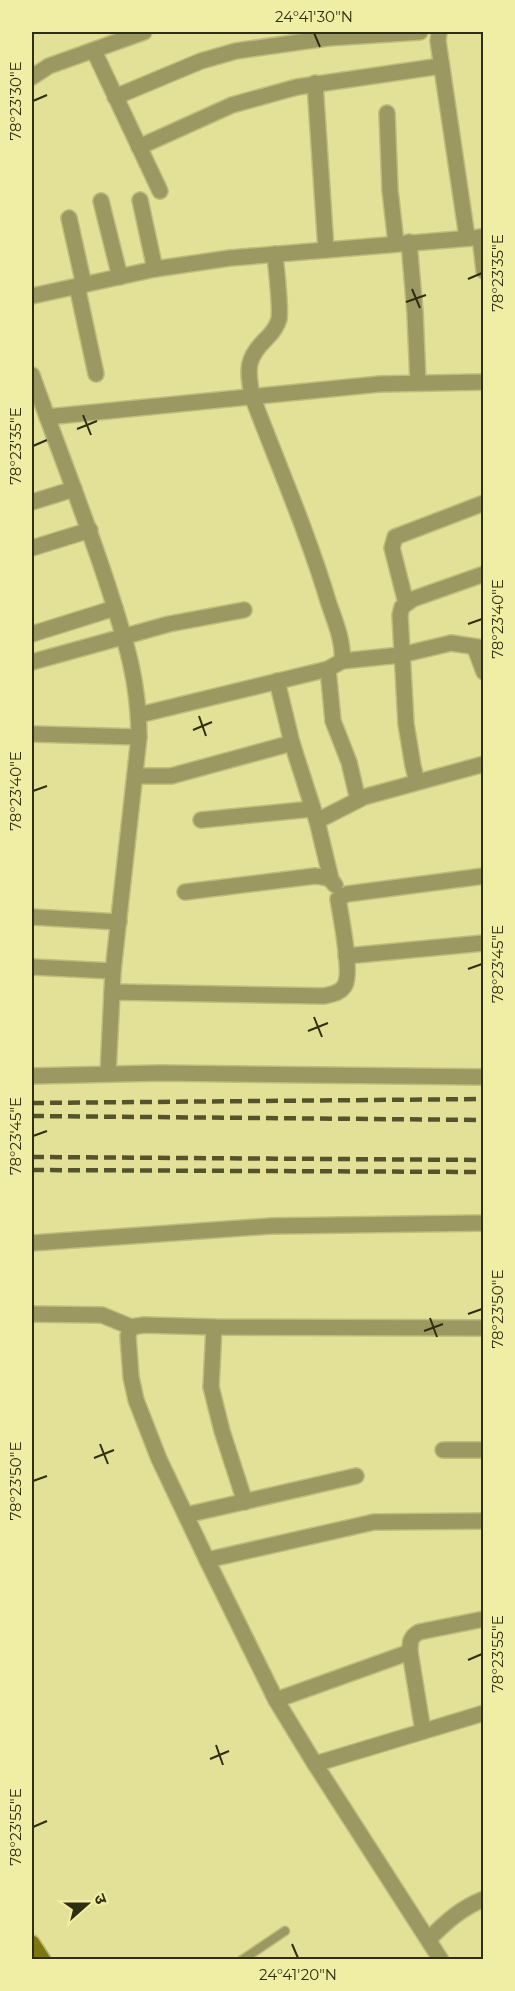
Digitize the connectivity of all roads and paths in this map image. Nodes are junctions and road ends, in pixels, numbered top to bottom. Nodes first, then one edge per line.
1 (144, 32) edge
2 (420, 32) edge
3 (439, 32) edge
4 (94, 51) junction
5 (441, 66) junction
6 (32, 77) edge
7 (315, 83) junction
8 (115, 97) junction
9 (387, 113) dead end
10 (139, 147) junction
11 (160, 191) dead end
12 (140, 200) dead end
13 (101, 201) dead end
14 (69, 218) dead end
15 (477, 237) edge
16 (403, 243) junction
17 (326, 250) junction
18 (275, 254) junction
19 (155, 269) junction
20 (483, 271) edge
21 (120, 277) junction
22 (80, 286) junction
23 (32, 296) edge
24 (96, 374) dead end
25 (32, 375) edge
26 (417, 382) junction
27 (483, 382) edge
28 (252, 396) junction
29 (40, 411) edge
30 (74, 489) junction
31 (32, 502) edge
32 (483, 503) edge
33 (90, 530) junction
34 (32, 548) edge
35 (483, 573) edge
36 (406, 603) junction
37 (115, 608) junction
38 (244, 610) dead end
39 (32, 634) edge
40 (124, 635) junction
41 (479, 648) edge
42 (401, 655) junction
43 (32, 662) edge
44 (342, 662) junction
45 (328, 669) junction
46 (483, 672) edge
47 (277, 681) junction
48 (139, 715) junction
49 (32, 734) edge
50 (139, 737) junction
51 (292, 743) junction
52 (483, 764) edge
53 (136, 776) junction
54 (417, 782) junction
55 (358, 800) junction
56 (314, 815) junction
57 (201, 820) dead end
58 (483, 876) edge
59 (331, 879) junction
60 (185, 892) dead end
61 (338, 899) junction
62 (32, 917) edge
63 (119, 922) junction
64 (483, 943) edge
65 (346, 956) junction
66 (32, 967) edge
67 (113, 971) junction
68 (112, 992) junction
69 (108, 1074) junction
70 (32, 1076) edge
71 (483, 1077) edge
72 (483, 1223) edge
73 (32, 1243) edge
74 (32, 1314) edge
75 (132, 1327) junction
76 (214, 1327) junction
77 (483, 1328) edge
78 (443, 1450) dead end
79 (483, 1450) edge
80 (356, 1476) dead end
81 (245, 1502) junction
82 (186, 1515) junction
83 (483, 1521) edge
84 (207, 1560) junction
85 (483, 1619) edge
86 (410, 1652) junction
87 (276, 1700) junction
88 (483, 1713) edge
89 (423, 1731) junction
90 (315, 1764) junction
91 (483, 1899) edge
92 (285, 1931) dead end
93 (429, 1939) junction
94 (32, 1943) edge
95 (43, 1959) edge
96 (242, 1959) edge
97 (441, 1959) edge

1 - 4 street
2 - 8 street
3 - 5 street
4 - 6 street
4 - 8 street
5 - 7 street
5 - 15 street
7 - 10 street
7 - 17 street
8 - 10 street
9 - 16 street
10 - 11 street
12 - 19 street
13 - 21 street
14 - 22 street
15 - 16 street
15 - 20 street
16 - 17 street
16 - 26 street
17 - 18 street
18 - 19 street
18 - 28 street
19 - 21 street
21 - 22 street
22 - 23 street
22 - 24 street
25 - 29 street
26 - 27 street
26 - 28 street
28 - 29 street
28 - 44 street
29 - 30 street
30 - 31 street
30 - 33 street
32 - 36 street
33 - 34 street
33 - 37 street
35 - 36 street
36 - 42 street
37 - 39 street
37 - 40 street
38 - 40 street
40 - 43 street
40 - 48 street
41 - 42 street
41 - 46 street
42 - 44 street
42 - 54 street
44 - 45 street
45 - 47 street
45 - 55 street
47 - 48 street
47 - 51 street
48 - 50 street
49 - 50 street
50 - 53 street
51 - 53 street
51 - 56 street
52 - 54 street
53 - 63 street
54 - 55 street
55 - 56 street
56 - 57 street
56 - 59 street
58 - 61 street
59 - 60 street
59 - 61 street
61 - 65 street
62 - 63 street
63 - 67 street
64 - 65 street
65 - 68 street
66 - 67 street
67 - 68 street
68 - 69 street
69 - 70 street
69 - 71 street
72 - 73 street
74 - 75 street
75 - 76 street
75 - 82 street
76 - 77 street
76 - 81 street
78 - 79 street
80 - 81 street
81 - 82 street
82 - 84 street
83 - 84 street
84 - 87 street
85 - 86 street
86 - 87 street
86 - 89 street
87 - 90 street
88 - 89 street
89 - 90 street
90 - 93 street
91 - 93 street
92 - 96 lane
93 - 97 street
94 - 95 main road

